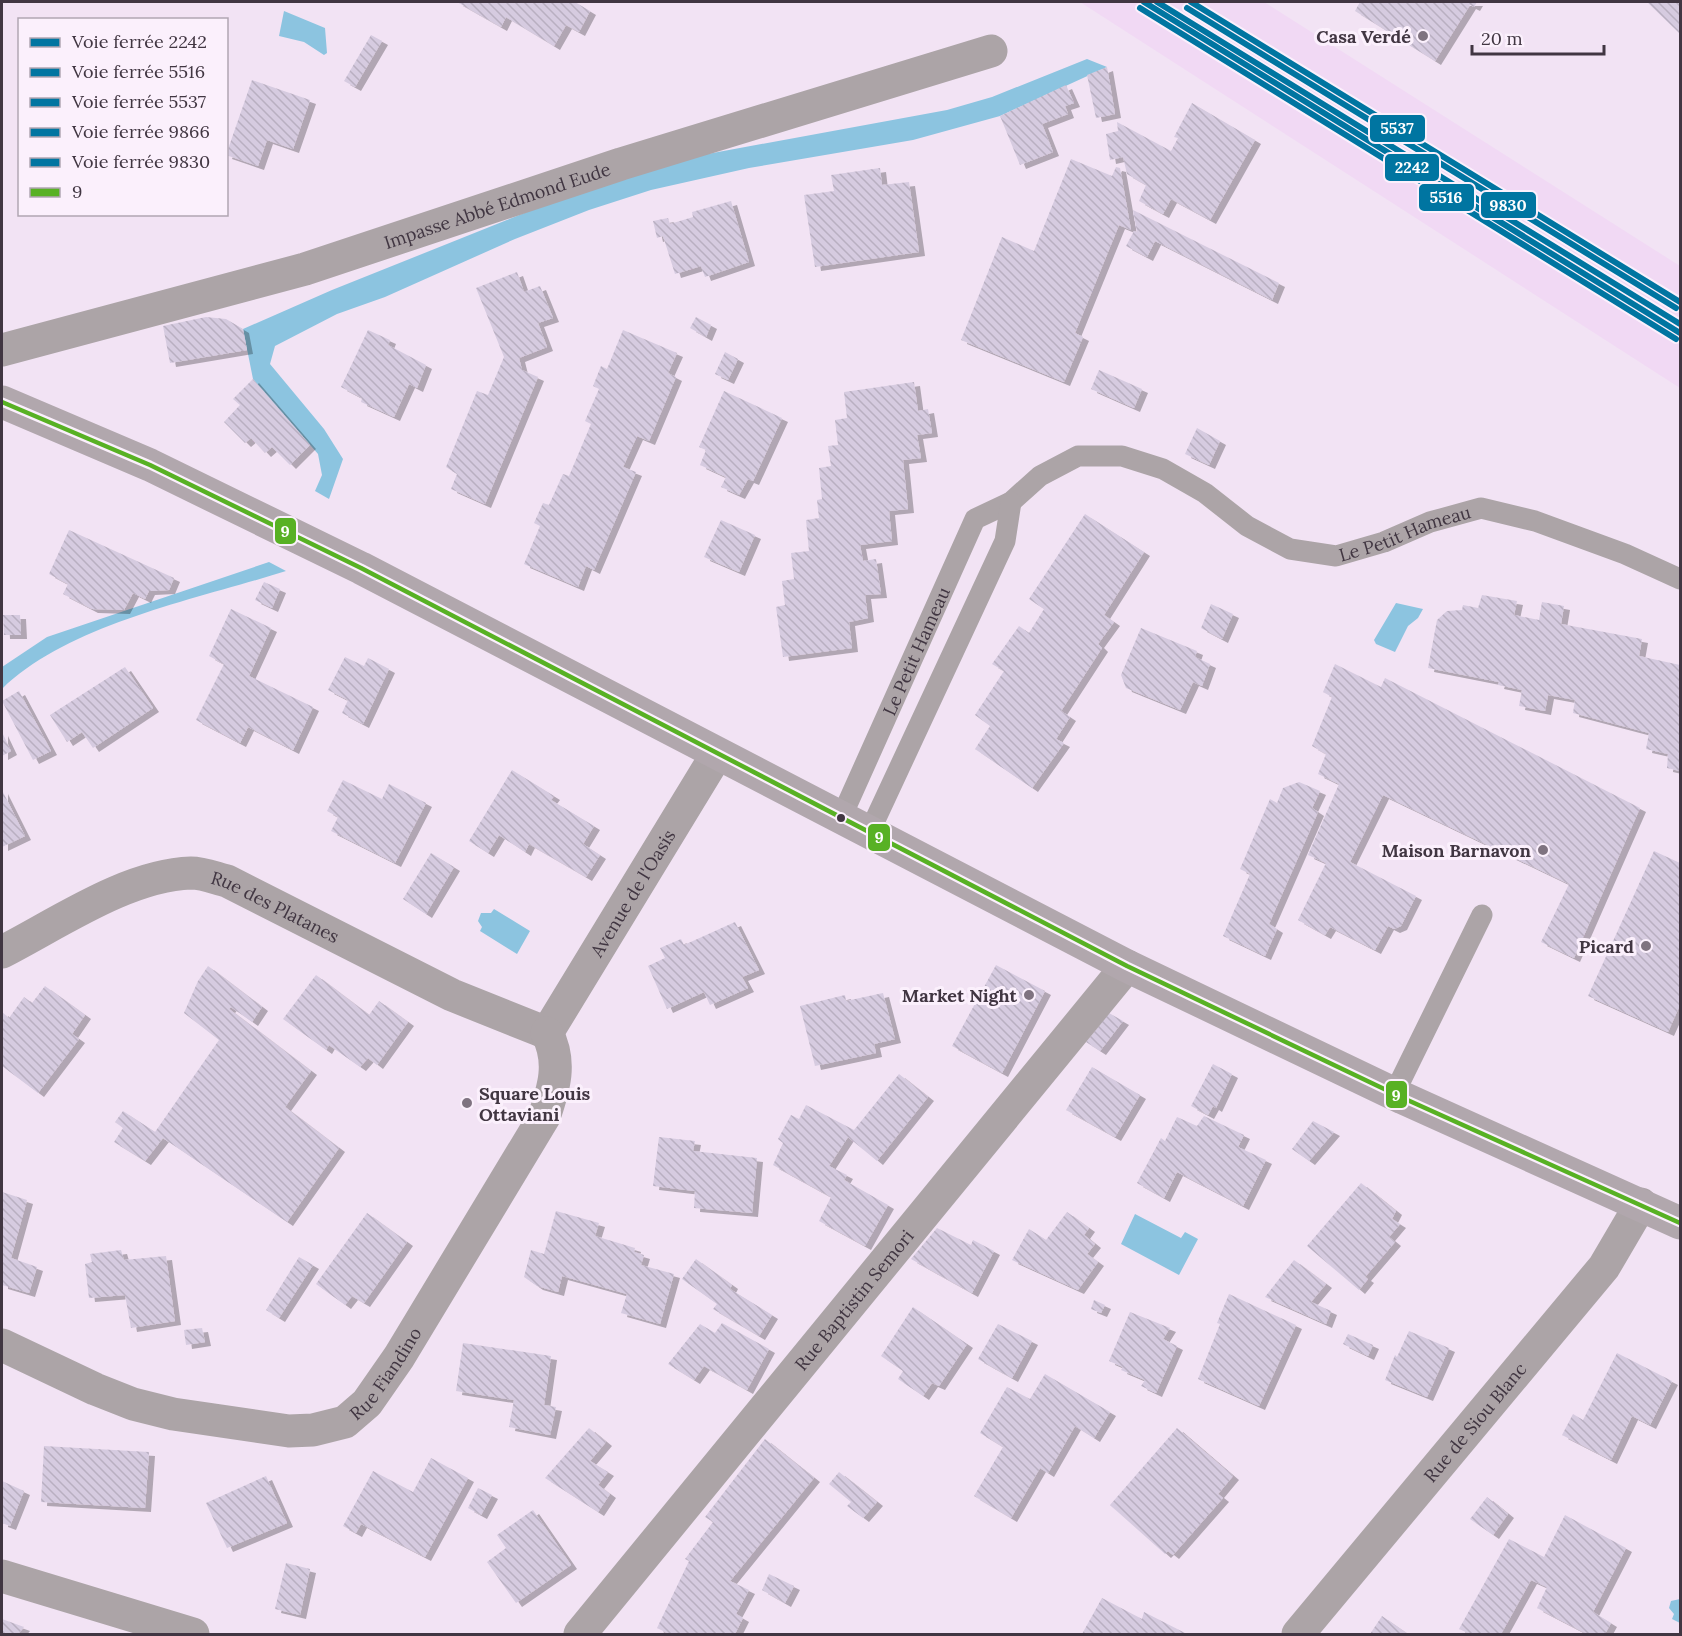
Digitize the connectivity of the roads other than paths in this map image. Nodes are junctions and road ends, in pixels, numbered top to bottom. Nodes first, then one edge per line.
1 (992, 51) dead end
2 (2, 350) edge
3 (2, 402) edge
4 (1011, 502) junction
5 (1680, 579) edge
6 (717, 754) junction
7 (855, 825) junction
8 (1482, 915) dead end
9 (2, 952) edge
10 (1127, 966) junction
11 (547, 1033) junction
12 (1394, 1094) junction
13 (1641, 1203) junction
14 (1680, 1223) edge
15 (2, 1345) edge
16 (2, 1576) edge
17 (193, 1635) edge
18 (580, 1635) edge
19 (1298, 1635) edge

1 - 2 street, Impasse Abbé Edmond Eude
3 - 6 main road
4 - 5 lane, Le Petit Hameau
4 - 7 lane, Le Petit Hameau
4 - 7 lane, Le Petit Hameau
6 - 7 main road
6 - 11 street, Avenue de l'Oasis
7 - 10 main road
8 - 12 lane
9 - 11 street, Rue des Platanes
10 - 12 main road
10 - 18 street, Rue Baptistin Semori
11 - 15 street, Rue Fiandino
12 - 13 main road
13 - 14 main road
13 - 19 street, Rue de Siou Blanc
16 - 17 street

